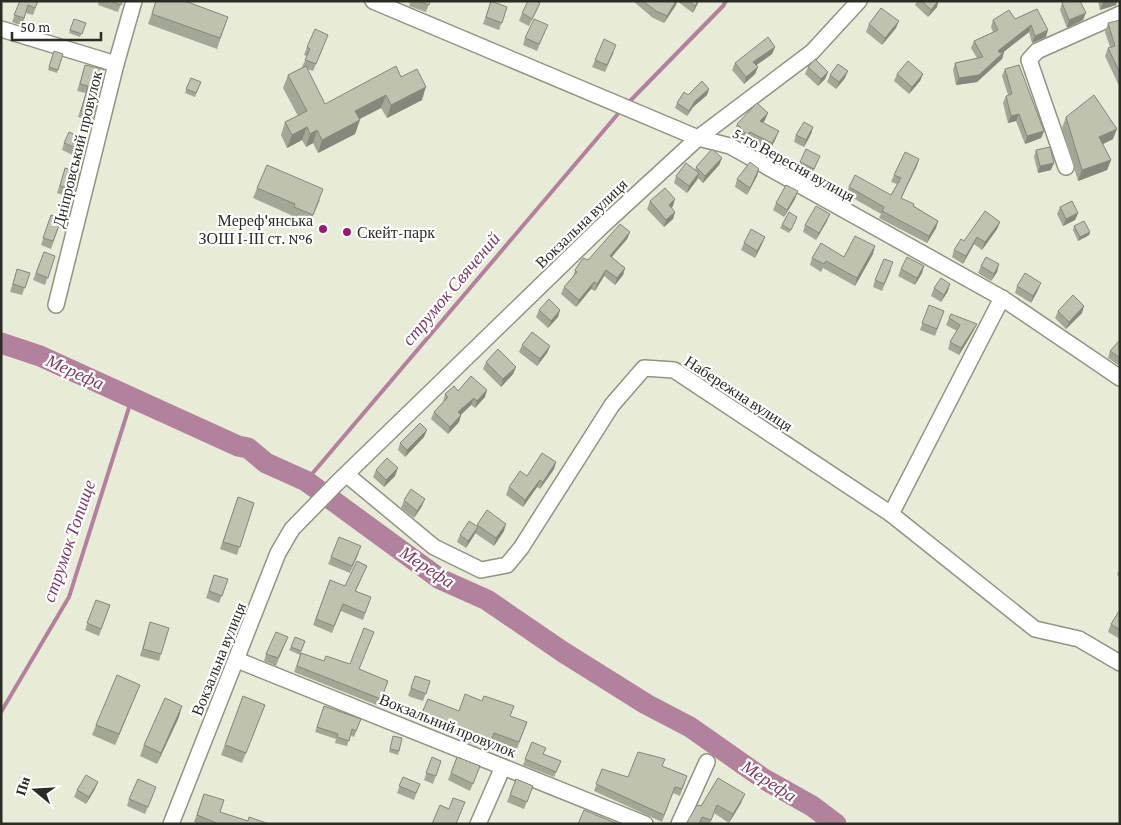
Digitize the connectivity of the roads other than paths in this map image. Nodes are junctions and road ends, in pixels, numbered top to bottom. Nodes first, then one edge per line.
1 (134, 1) edge
2 (374, 1) edge
3 (859, 1) edge
4 (1120, 14) edge
5 (1, 29) edge
6 (116, 64) junction
7 (698, 138) junction
8 (1066, 167) dead end
9 (1002, 298) junction
10 (56, 305) dead end
11 (1120, 378) edge
12 (342, 479) junction
13 (891, 514) junction
14 (237, 660) junction
15 (1120, 663) edge
16 (707, 762) dead end
17 (503, 767) junction
18 (171, 824) edge
19 (478, 824) edge
20 (645, 824) edge
21 (679, 824) edge

1 - 6 street, Дніпровський провулок
2 - 7 street, 5-го Вересня вулиця
3 - 7 street, Вокзальна вулиця
4 - 8 street
5 - 6 street
6 - 10 street, Дніпровський провулок
7 - 9 street, 5-го Вересня вулиця
7 - 12 street, Вокзальна вулиця
9 - 11 street, 5-го Вересня вулиця
9 - 13 street
12 - 13 street, Набережна вулиця
12 - 14 street, Вокзальна вулиця
13 - 15 street, Набережна вулиця
14 - 17 street, Вокзальний провулок
14 - 18 street, Вокзальна вулиця
16 - 21 street
17 - 19 street
17 - 20 street, Вокзальний провулок

